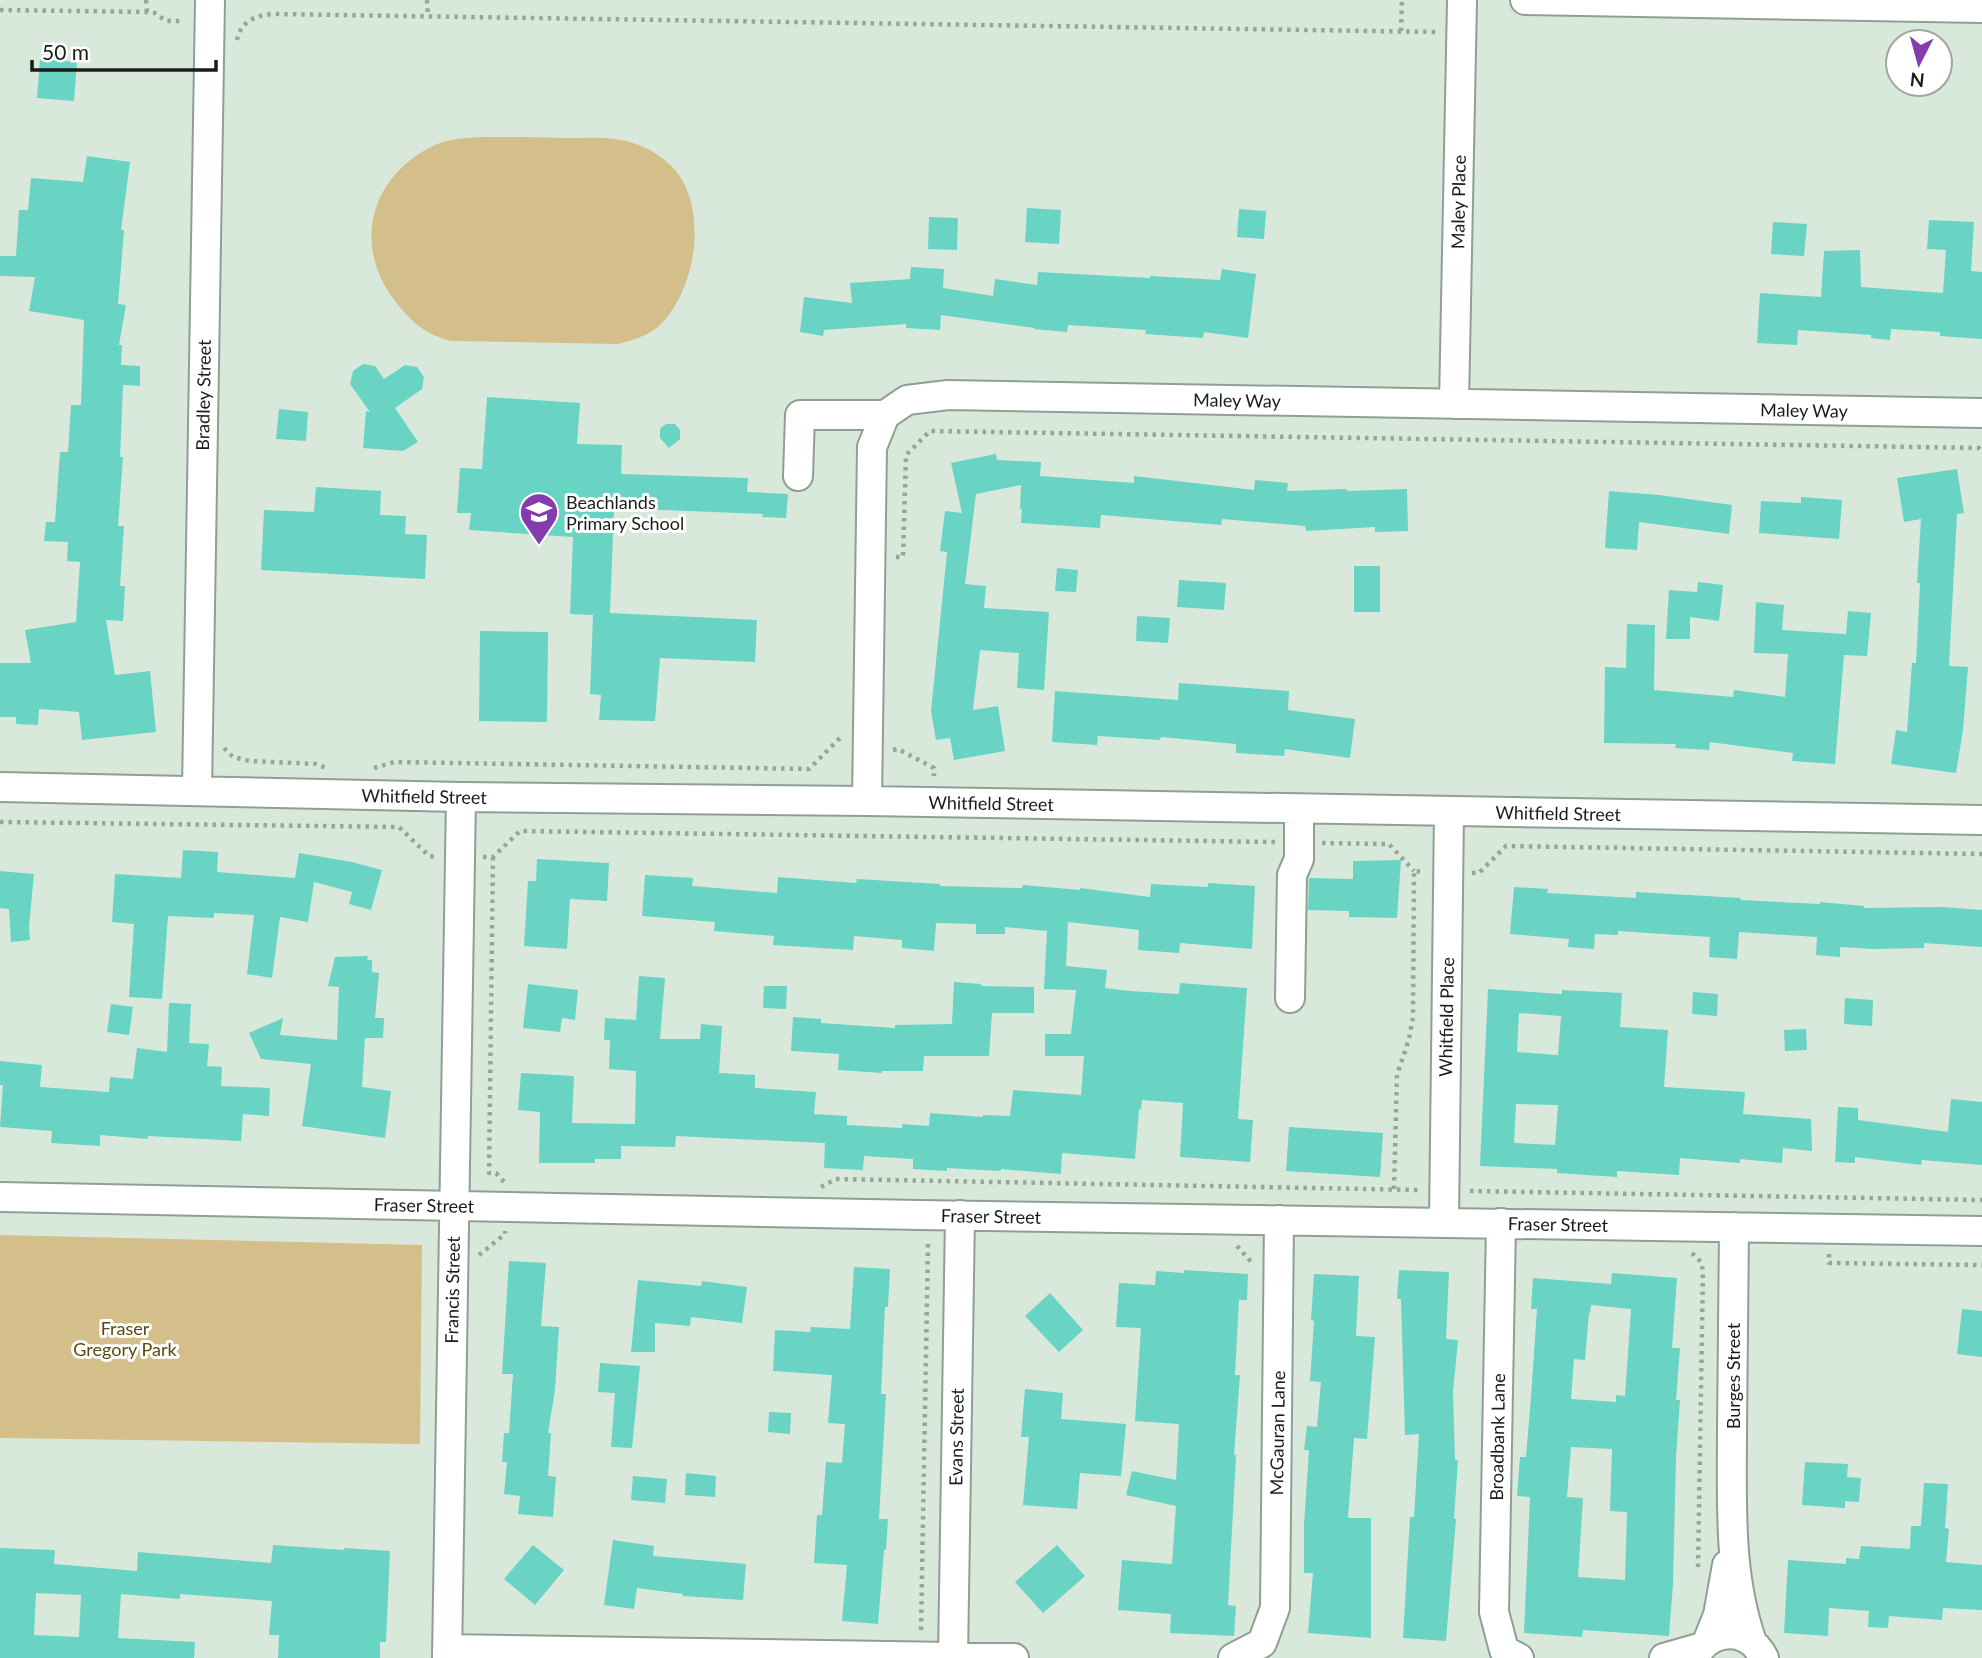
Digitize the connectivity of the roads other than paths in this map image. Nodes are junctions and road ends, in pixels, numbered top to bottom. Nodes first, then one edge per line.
1 (210, 0) edge
2 (1462, 0) edge
3 (1525, 0) edge
4 (1775, 2) edge
5 (1982, 8) edge
6 (1454, 404) junction
7 (1982, 413) edge
8 (885, 415) junction
9 (798, 476) dead end
10 (0, 788) edge
11 (197, 790) junction
12 (461, 797) junction
13 (867, 801) junction
14 (1299, 809) junction
15 (1450, 811) junction
16 (1982, 820) edge
17 (1290, 998) dead end
18 (0, 1197) edge
19 (453, 1205) junction
20 (960, 1215) junction
21 (1279, 1220) junction
22 (1444, 1222) junction
23 (1500, 1223) junction
24 (1734, 1227) junction
25 (1982, 1231) edge
26 (1732, 1525) junction
27 (1701, 1649) edge
28 (1764, 1652) edge
29 (447, 1653) edge
30 (1512, 1654) edge
31 (953, 1658) edge
32 (1014, 1658) edge
33 (1233, 1658) edge
34 (1664, 1658) edge

1 - 11 street, Bradley Street
2 - 6 street, Maley Place
3 - 4 street
4 - 5 street
6 - 7 street, Maley Way
6 - 8 street, Maley Way
8 - 9 street
8 - 13 street
10 - 11 street, Whitfield Street
11 - 12 street, Whitfield Street
12 - 13 street, Whitfield Street
12 - 19 street, Francis Street
13 - 14 street, Whitfield Street
14 - 15 street, Whitfield Street
14 - 17 street
15 - 16 street, Whitfield Street
15 - 22 street, Whitfield Place
18 - 19 street, Fraser Street
19 - 20 street, Fraser Street
19 - 29 street, Francis Street
20 - 21 street, Fraser Street
20 - 31 street, Evans Street
21 - 22 street, Fraser Street
21 - 33 street, McGauran Lane
22 - 23 street, Fraser Street
23 - 24 street, Fraser Street
23 - 30 street, Broadbank Lane
24 - 25 street, Fraser Street
24 - 26 street, Burges Street
26 - 27 street, Burges Street
26 - 28 street, Burges Street
27 - 28 street
27 - 34 street
29 - 31 street
31 - 32 street

